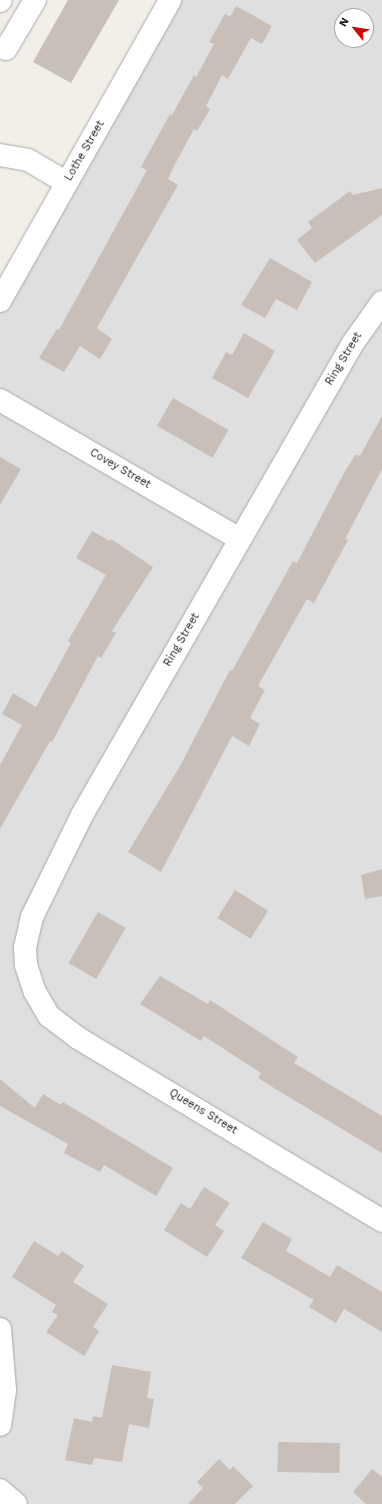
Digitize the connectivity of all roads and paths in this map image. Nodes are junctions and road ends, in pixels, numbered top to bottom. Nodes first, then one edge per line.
1 (35, 0) edge
2 (170, 0) edge
3 (6, 49) dead end
4 (0, 155) edge
5 (67, 183) junction
6 (0, 301) edge
7 (382, 302) edge
8 (0, 400) edge
9 (240, 539) junction
10 (35, 992) joint
11 (382, 1221) edge
12 (0, 1329) edge
13 (0, 1425) edge
14 (0, 1490) edge
15 (16, 1504) edge

1 - 3 street
2 - 5 street, Lothe Street
4 - 5 street
5 - 6 street, Lothe Street
7 - 9 street, Ring Street
8 - 9 street, Covey Street
9 - 10 street, Ring Street
10 - 11 street, Queens Street
12 - 13 street
14 - 15 street

